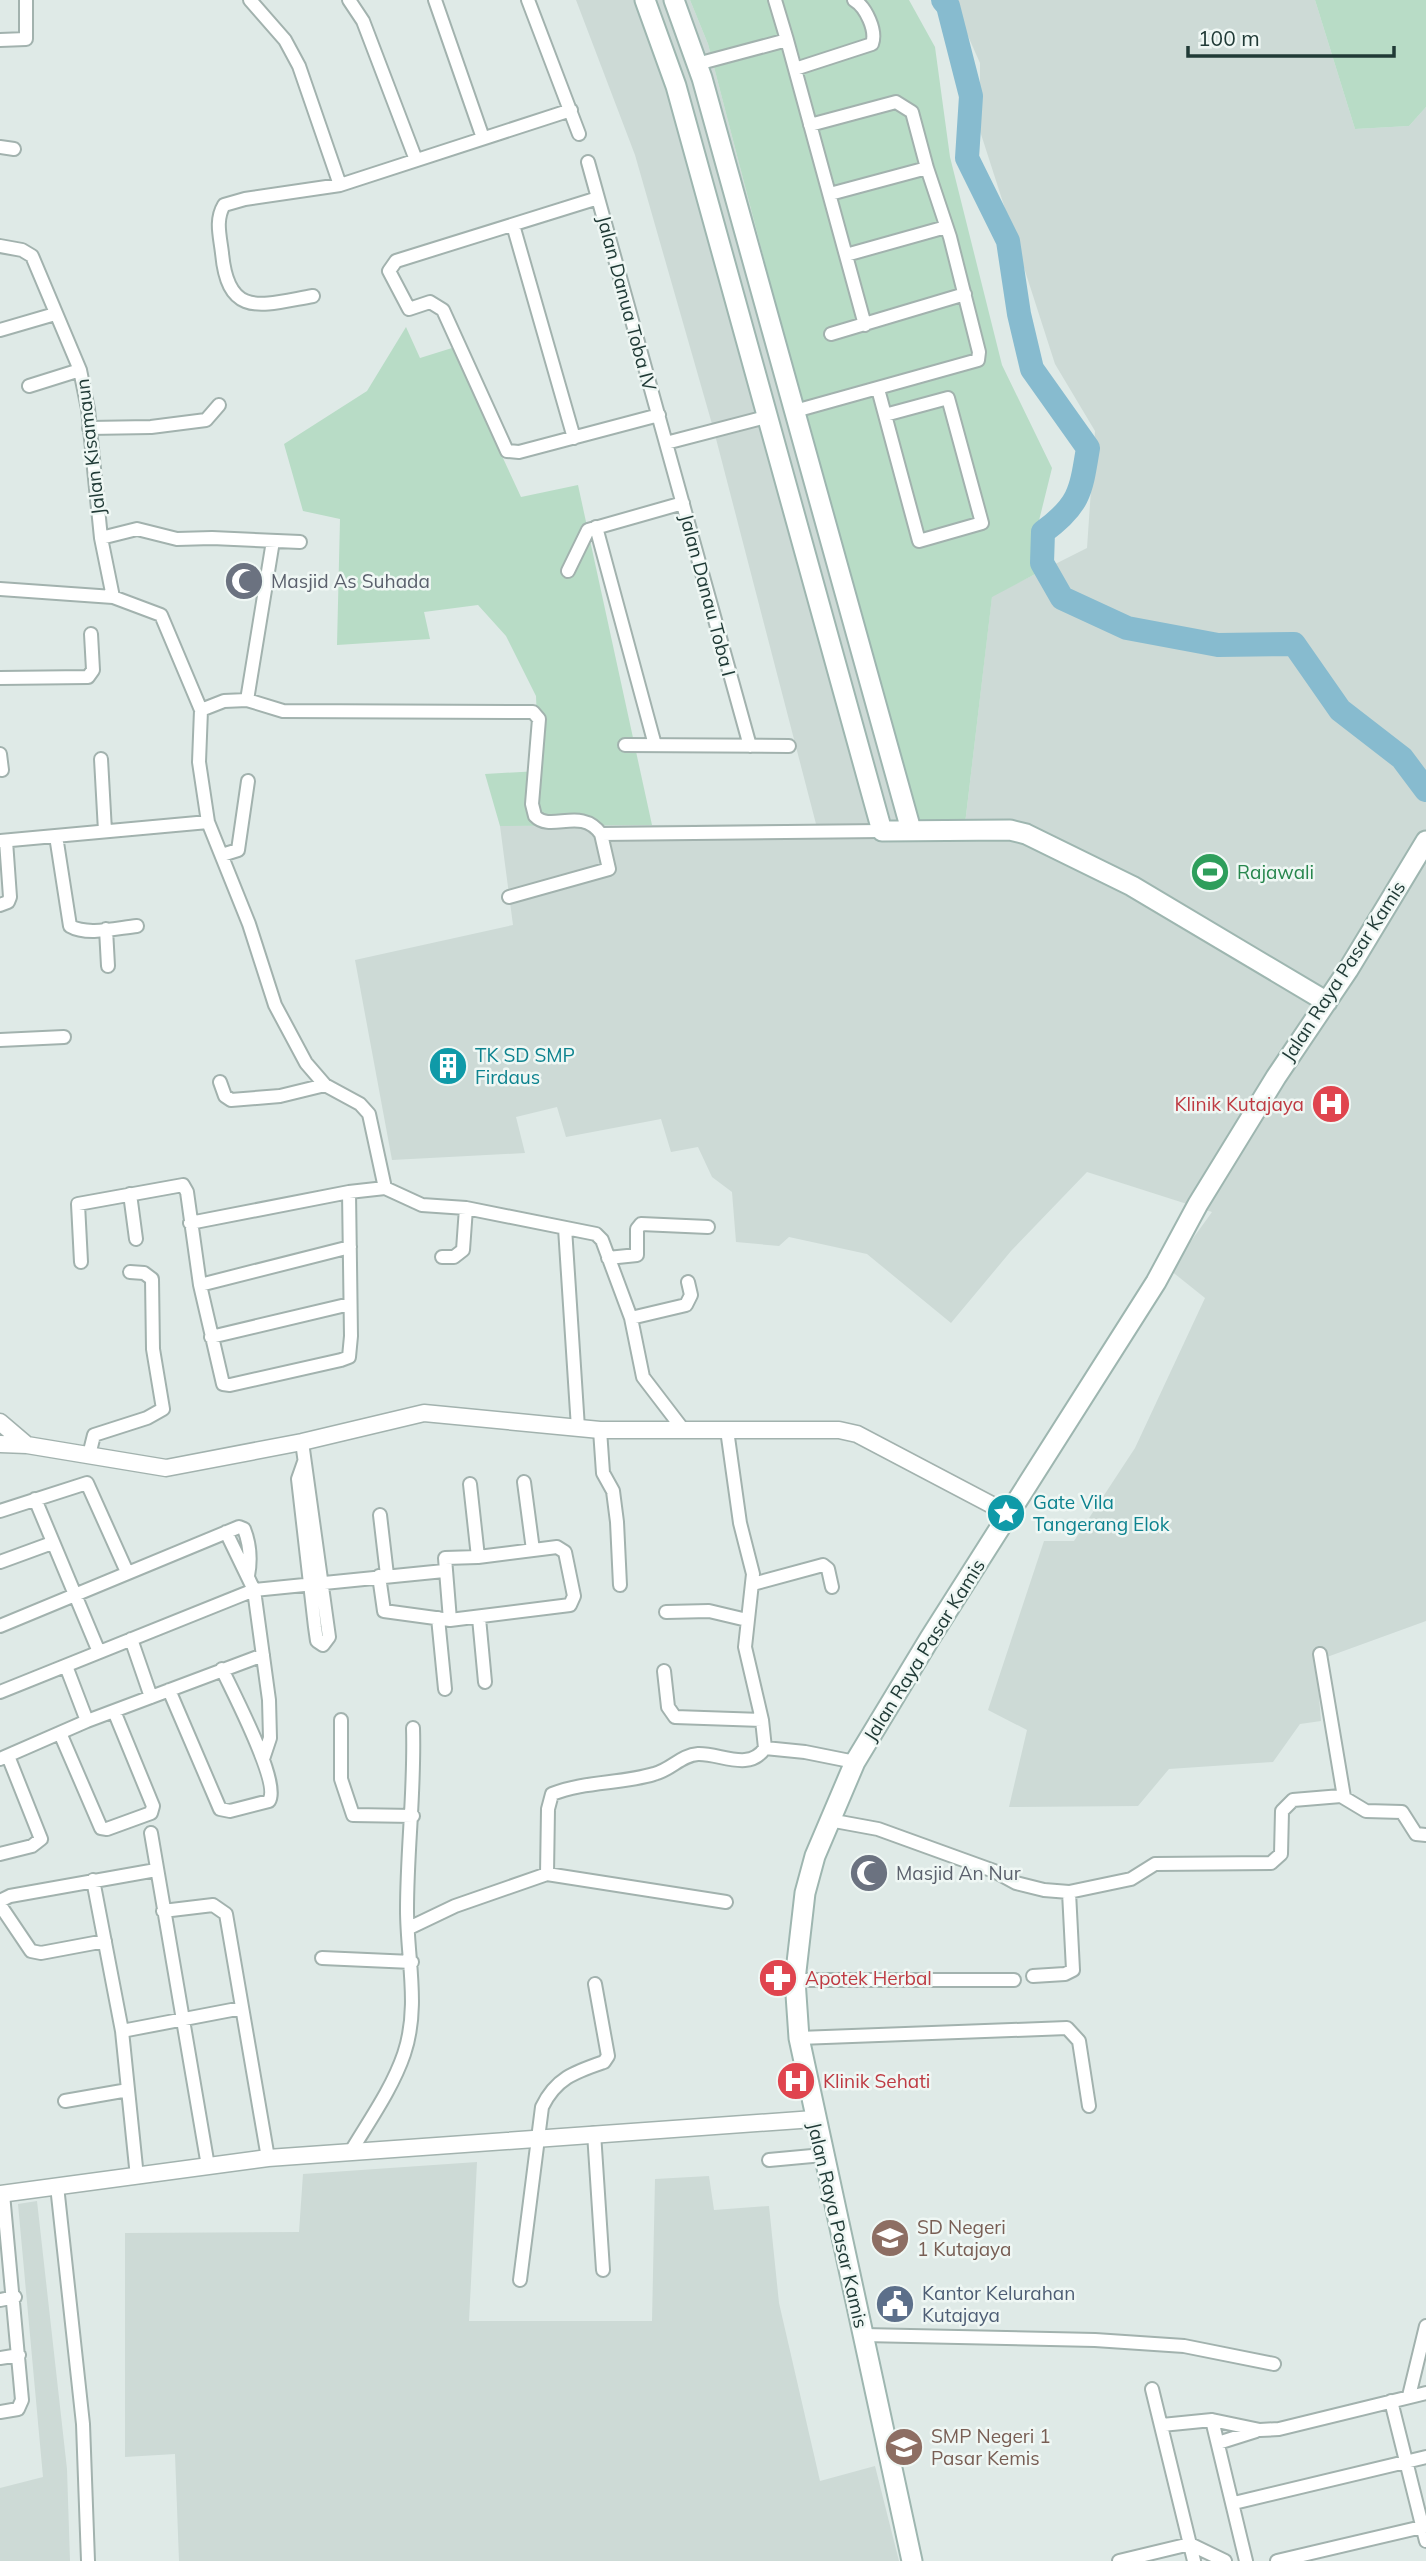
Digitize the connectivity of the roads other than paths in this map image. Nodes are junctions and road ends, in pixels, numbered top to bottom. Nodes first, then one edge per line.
1 (26, 0) edge
2 (250, 0) edge
3 (349, 0) edge
4 (435, 0) edge
5 (528, 0) edge
6 (645, 0) edge
7 (674, 0) edge
8 (775, 0) edge
9 (854, 0) edge
10 (0, 40) edge
11 (787, 40) junction
12 (697, 64) junction
13 (795, 69) junction
14 (571, 110) junction
15 (810, 125) junction
16 (579, 134) dead end
17 (483, 138) junction
18 (0, 147) edge
19 (14, 149) dead end
20 (416, 160) junction
21 (588, 162) dead end
22 (927, 168) junction
23 (340, 185) junction
24 (830, 194) junction
25 (598, 198) junction
26 (513, 225) junction
27 (946, 227) junction
28 (0, 246) edge
29 (846, 256) junction
30 (965, 294) junction
31 (313, 296) dead end
32 (55, 314) junction
33 (865, 325) junction
34 (0, 330) edge
35 (831, 334) dead end
36 (80, 370) junction
37 (29, 386) dead end
38 (878, 389) junction
39 (219, 405) dead end
40 (795, 411) junction
41 (659, 415) junction
42 (885, 415) junction
43 (766, 417) junction
44 (89, 428) junction
45 (801, 436) junction
46 (574, 438) junction
47 (666, 443) junction
48 (774, 443) junction
49 (683, 503) junction
50 (596, 527) junction
51 (100, 538) junction
52 (273, 541) junction
53 (300, 542) dead end
54 (568, 571) dead end
55 (0, 589) edge
56 (113, 597) junction
57 (91, 634) dead end
58 (0, 678) edge
59 (247, 700) junction
60 (201, 710) junction
61 (625, 745) dead end
62 (655, 746) junction
63 (750, 746) junction
64 (789, 746) dead end
65 (0, 754) edge
66 (101, 759) dead end
67 (2, 770) dead end
68 (248, 781) dead end
69 (208, 822) junction
70 (911, 830) junction
71 (105, 831) junction
72 (882, 831) junction
73 (601, 834) junction
74 (56, 836) junction
75 (3, 841) edge
76 (1426, 841) edge
77 (222, 855) junction
78 (509, 897) dead end
79 (0, 905) edge
80 (136, 926) dead end
81 (106, 929) junction
82 (108, 966) dead end
83 (1327, 1002) junction
84 (64, 1037) dead end
85 (0, 1040) edge
86 (220, 1082) dead end
87 (325, 1085) junction
88 (385, 1188) junction
89 (349, 1192) junction
90 (130, 1194) junction
91 (466, 1208) junction
92 (190, 1223) junction
93 (708, 1227) dead end
94 (565, 1228) junction
95 (136, 1239) dead end
96 (350, 1247) junction
97 (442, 1257) dead end
98 (608, 1258) junction
99 (80, 1262) dead end
100 (130, 1272) dead end
101 (688, 1282) dead end
102 (200, 1285) junction
103 (350, 1304) junction
104 (631, 1318) junction
105 (211, 1337) junction
106 (0, 1422) edge
107 (578, 1428) junction
108 (682, 1428) junction
109 (600, 1430) junction
110 (727, 1430) junction
111 (302, 1442) junction
112 (0, 1444) edge
113 (27, 1445) junction
114 (89, 1455) junction
115 (524, 1482) dead end
116 (470, 1484) dead end
117 (35, 1499) junction
118 (0, 1511) edge
119 (1009, 1514) junction
120 (380, 1515) dead end
121 (226, 1532) junction
122 (52, 1543) junction
123 (533, 1550) junction
124 (478, 1557) junction
125 (0, 1562) edge
126 (444, 1571) junction
127 (127, 1572) junction
128 (383, 1575) junction
129 (248, 1576) junction
130 (316, 1583) junction
131 (753, 1584) junction
132 (620, 1585) dead end
133 (832, 1587) dead end
134 (254, 1590) junction
135 (73, 1596) junction
136 (666, 1612) dead end
137 (479, 1618) junction
138 (444, 1619) junction
139 (747, 1620) junction
140 (0, 1626) edge
141 (131, 1639) junction
142 (99, 1652) junction
143 (1320, 1654) dead end
144 (263, 1655) junction
145 (66, 1666) junction
146 (222, 1669) junction
147 (664, 1671) dead end
148 (485, 1682) dead end
149 (169, 1689) junction
150 (445, 1689) dead end
151 (0, 1692) edge
152 (150, 1697) junction
153 (114, 1711) junction
154 (341, 1720) dead end
155 (762, 1720) junction
156 (87, 1721) junction
157 (413, 1728) dead end
158 (60, 1733) junction
159 (765, 1748) junction
160 (4, 1758) edge
161 (263, 1759) junction
162 (855, 1762) junction
163 (1344, 1797) junction
164 (413, 1816) junction
165 (829, 1820) junction
166 (150, 1833) dead end
167 (1426, 1835) edge
168 (0, 1854) edge
169 (156, 1870) junction
170 (547, 1874) junction
171 (93, 1881) junction
172 (1069, 1892) junction
173 (726, 1902) dead end
174 (0, 1903) edge
175 (163, 1911) junction
176 (409, 1927) junction
177 (105, 1941) junction
178 (322, 1958) dead end
179 (412, 1962) junction
180 (1033, 1976) dead end
181 (795, 1980) junction
182 (1014, 1980) dead end
183 (595, 1984) dead end
184 (242, 2008) junction
185 (181, 2018) junction
186 (122, 2031) junction
187 (799, 2038) junction
188 (128, 2090) junction
189 (65, 2101) dead end
190 (1089, 2106) dead end
191 (814, 2119) junction
192 (594, 2133) junction
193 (536, 2138) junction
194 (351, 2153) junction
195 (823, 2155) junction
196 (268, 2158) junction
197 (769, 2160) dead end
198 (208, 2166) junction
199 (137, 2177) junction
200 (57, 2186) junction
201 (2, 2194) edge
202 (4, 2242) edge
203 (603, 2270) dead end
204 (520, 2280) dead end
205 (15, 2297) junction
206 (0, 2300) edge
207 (1425, 2333) edge
208 (863, 2335) junction
209 (19, 2356) junction
210 (0, 2358) edge
211 (1273, 2364) dead end
212 (1152, 2389) dead end
213 (1426, 2393) edge
214 (1409, 2396) junction
215 (1391, 2401) junction
216 (0, 2412) edge
217 (1212, 2420) junction
218 (1162, 2425) junction
219 (1260, 2430) junction
220 (1218, 2443) junction
221 (1426, 2456) edge
222 (1407, 2461) junction
223 (1234, 2503) junction
224 (1424, 2527) edge
225 (1426, 2541) edge
226 (1190, 2544) junction
227 (88, 2561) edge
228 (912, 2561) edge
229 (1119, 2561) edge
230 (1194, 2561) edge
231 (1225, 2561) edge
232 (1246, 2561) edge
233 (1277, 2561) edge

1 - 10 street
2 - 23 street
3 - 20 street
4 - 17 street
5 - 14 street
6 - 43 main road
7 - 12 main road
8 - 11 street
9 - 13 street
11 - 12 street
11 - 13 street
12 - 40 main road
13 - 15 street
14 - 16 street
14 - 17 street
15 - 22 street
15 - 24 street
17 - 20 street
18 - 19 street
20 - 23 street
21 - 25 street, Jalan Danua Toba IV
22 - 24 street
22 - 27 street
23 - 31 street
24 - 29 street
25 - 26 street
25 - 41 street, Jalan Danua Toba IV
26 - 46 street
26 - 46 street
27 - 29 street
27 - 30 street
28 - 32 street, Jalan Kisamaun
29 - 33 street
30 - 33 street
30 - 38 street
32 - 34 street
32 - 36 street, Jalan Kisamaun
33 - 35 street
36 - 37 street
36 - 44 street, Jalan Kisamaun
38 - 40 street
38 - 42 street
39 - 44 street
40 - 45 main road
41 - 46 street
41 - 47 street, Jalan Danua Toba IV
42 - 42 street
43 - 47 street
43 - 48 main road
44 - 51 street, Jalan Kisamaun
45 - 48 main road
45 - 70 main road
47 - 49 street, Jalan Danau Toba I
48 - 72 main road
49 - 50 street
49 - 63 street, Jalan Danau Toba I
50 - 54 street
50 - 62 street
51 - 52 street
51 - 56 street, Jalan Kisamaun
52 - 53 street
52 - 59 street
55 - 56 street
56 - 60 street
57 - 58 street
59 - 60 street
59 - 73 street
60 - 69 street
61 - 62 street
62 - 63 street
63 - 64 street
65 - 67 street
66 - 71 street
68 - 77 street
69 - 71 street
69 - 77 street
70 - 72 main road
70 - 83 main road
71 - 74 street
72 - 73 street
73 - 78 street
74 - 75 street
74 - 81 street
75 - 79 street
76 - 83 main road, Jalan Raya Pasar Kamis
77 - 87 street
80 - 81 street
81 - 82 street
83 - 119 main road, Jalan Raya Pasar Kamis
84 - 85 street
86 - 87 street
87 - 88 street
88 - 89 street
88 - 91 street
89 - 92 street
89 - 96 street
90 - 92 street
90 - 95 street
90 - 99 street
91 - 94 street
91 - 97 street
92 - 102 street
93 - 98 street
94 - 98 street
94 - 107 street
96 - 102 street
96 - 103 street
98 - 104 street
100 - 114 street
101 - 104 street
102 - 105 street
103 - 105 street
103 - 105 street
104 - 108 street
106 - 113 street
107 - 109 street
107 - 111 street
108 - 109 street
108 - 110 street
109 - 132 street
110 - 119 street
110 - 131 street
111 - 114 street
111 - 130 street
112 - 113 street
113 - 114 street
115 - 123 street
116 - 124 street
117 - 118 street
117 - 122 street
117 - 127 street
119 - 162 main road, Jalan Raya Pasar Kamis
120 - 128 street
121 - 127 street
121 - 129 street
121 - 129 street
122 - 125 street
122 - 135 street
123 - 124 street
123 - 137 street
124 - 126 street
126 - 128 street
126 - 138 street
127 - 135 street
128 - 130 street
128 - 138 street
129 - 134 street
130 - 134 street
131 - 133 street
131 - 139 street
134 - 141 street
134 - 144 street
135 - 140 street
135 - 142 street
136 - 139 street
137 - 138 street
137 - 148 street
138 - 150 street
139 - 155 street
141 - 142 street
141 - 152 street
142 - 145 street
143 - 163 street
144 - 146 street
144 - 161 street
145 - 151 street
145 - 156 street
146 - 149 street
146 - 161 street
147 - 155 street
149 - 152 street
149 - 161 street
152 - 153 street
153 - 156 street
153 - 158 street
154 - 164 street
155 - 159 street
156 - 158 street
157 - 164 street
158 - 160 street
159 - 162 street
159 - 170 street
160 - 168 street
162 - 165 main road, Jalan Raya Pasar Kamis
163 - 167 street
163 - 172 street
164 - 176 street
165 - 172 street
165 - 181 main road, Jalan Raya Pasar Kamis
166 - 169 street
169 - 171 street
169 - 175 street
170 - 173 street
170 - 176 street
171 - 174 street
171 - 177 street
172 - 180 street
174 - 177 street
175 - 184 street
175 - 185 street
176 - 179 street
177 - 186 street
178 - 179 street
179 - 194 street
181 - 182 street
181 - 187 main road, Jalan Raya Pasar Kamis
183 - 193 street
184 - 185 street
184 - 196 street
185 - 186 street
185 - 198 street
186 - 188 street
187 - 190 street
187 - 191 main road, Jalan Raya Pasar Kamis
188 - 189 street
188 - 199 street
191 - 192 street
191 - 195 main road, Jalan Raya Pasar Kamis
192 - 193 street
192 - 203 street
193 - 194 street
193 - 204 street
194 - 196 street
195 - 197 street
195 - 208 main road, Jalan Raya Pasar Kamis
196 - 198 street
198 - 199 street
199 - 200 street
200 - 201 street
200 - 227 street
201 - 202 street
202 - 205 street
205 - 206 street
205 - 209 street
207 - 214 street
208 - 211 street
208 - 228 main road, Jalan Raya Pasar Kamis
209 - 210 street
209 - 216 street
212 - 218 street
213 - 214 street
214 - 215 street
215 - 219 street
215 - 222 street
217 - 218 street
217 - 219 street
217 - 220 street
218 - 226 street
219 - 220 street
220 - 223 street
221 - 222 street
222 - 223 street
222 - 224 street
223 - 232 street
224 - 225 street
224 - 233 street
226 - 229 street
226 - 230 street
226 - 231 street

